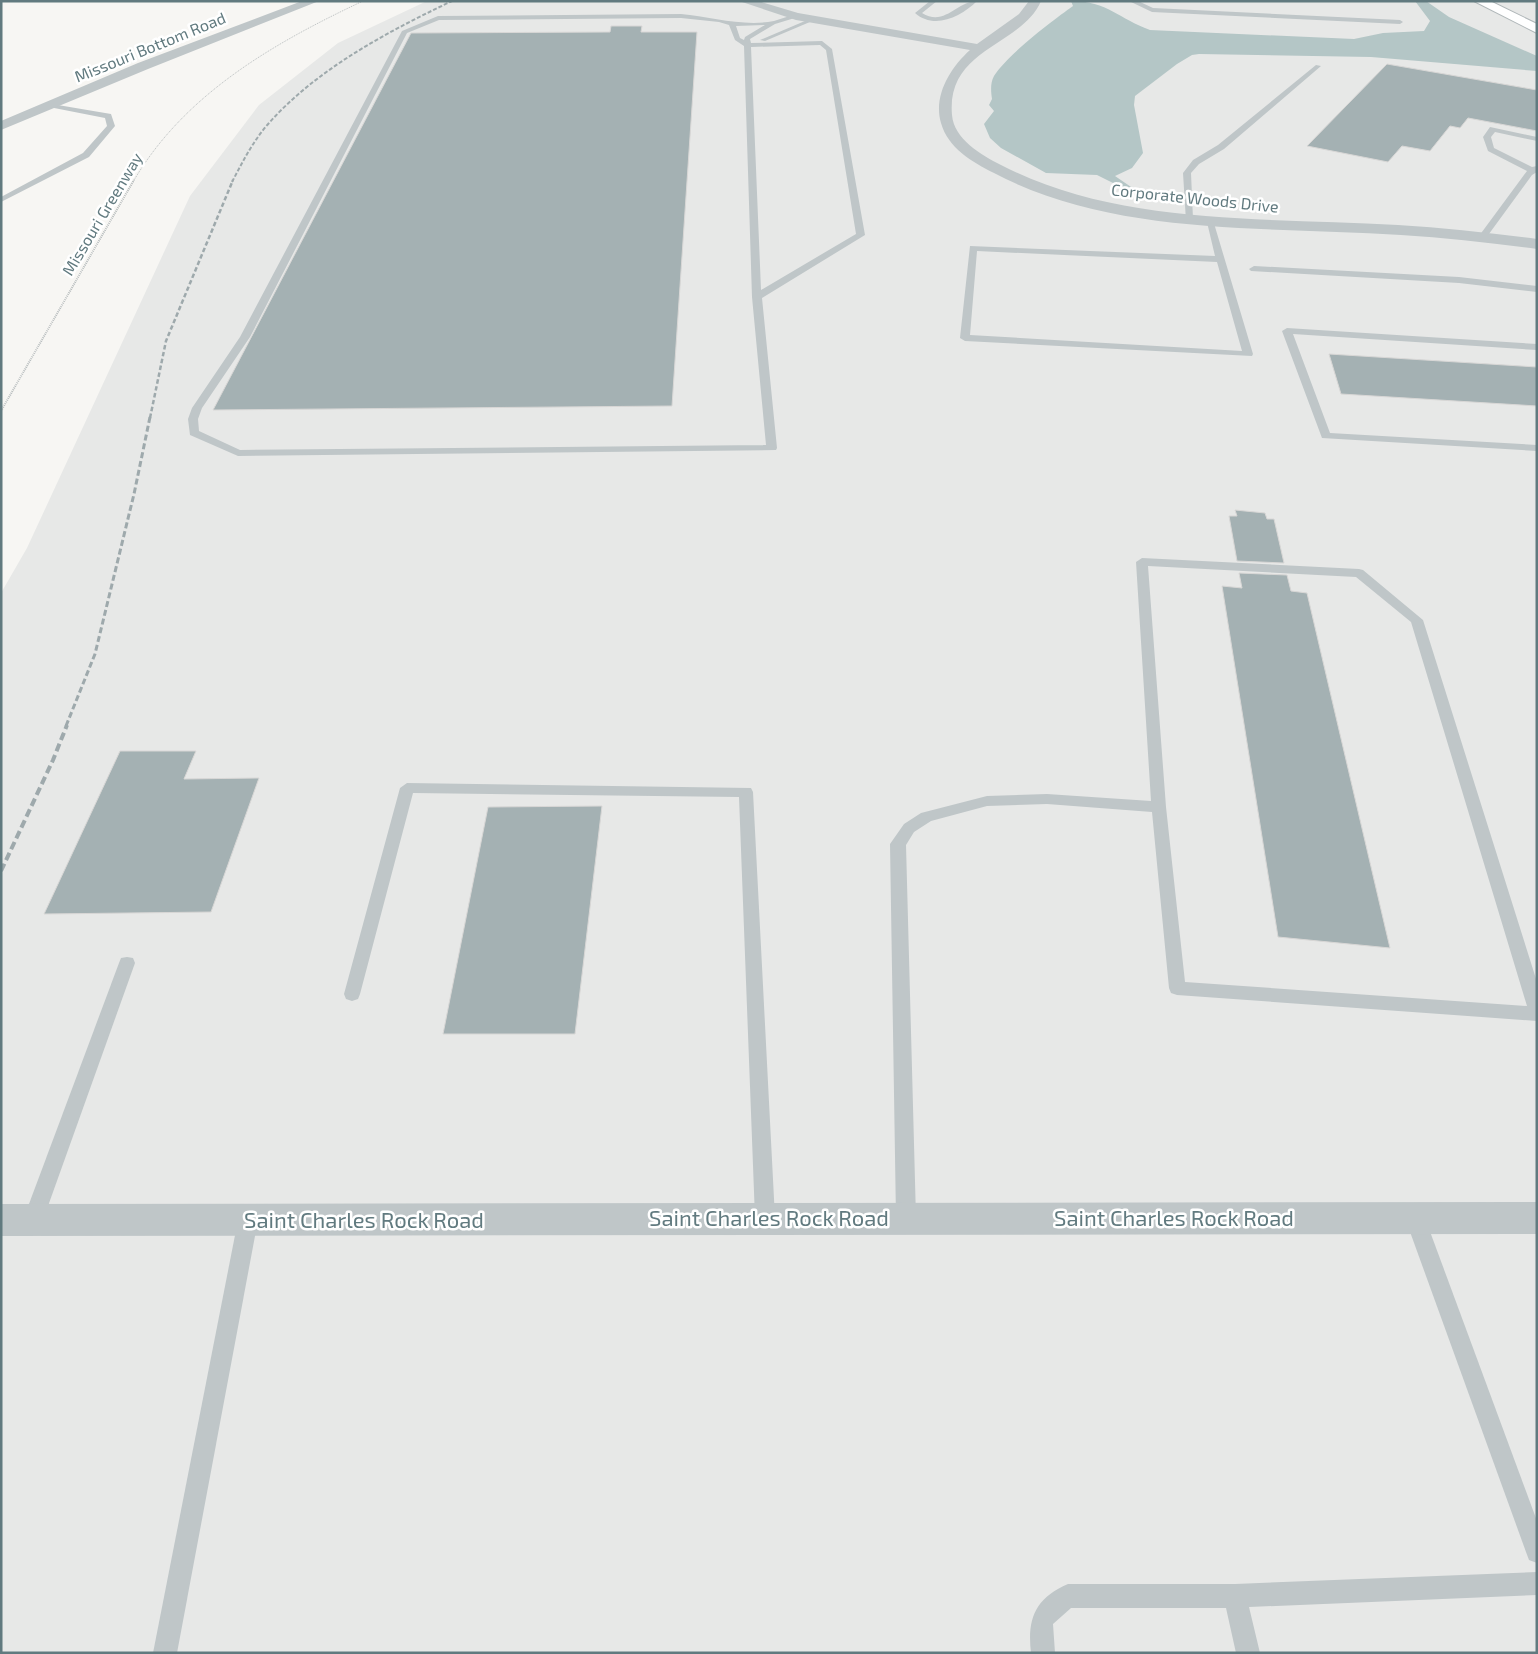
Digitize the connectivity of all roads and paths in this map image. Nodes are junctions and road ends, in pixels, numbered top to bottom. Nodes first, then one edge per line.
1 (313, 1) edge
2 (363, 1) edge
3 (745, 1) edge
4 (934, 1) edge
5 (974, 1) edge
6 (1035, 1) edge
7 (1132, 1) edge
8 (1480, 1) edge
9 (796, 16) junction
10 (814, 19) junction
11 (1400, 22) dead end
12 (773, 23) junction
13 (732, 24) junction
14 (1537, 30) edge
15 (747, 45) junction
16 (979, 48) junction
17 (1318, 66) dead end
18 (49, 105) junction
19 (1, 126) edge
20 (1537, 139) edge
21 (1535, 169) edge
22 (1, 200) edge
23 (1189, 218) junction
24 (1209, 220) junction
25 (1483, 236) junction
26 (1537, 244) edge
27 (1221, 259) junction
28 (1254, 269) dead end
29 (1537, 289) edge
30 (757, 297) junction
31 (1537, 347) edge
32 (1, 411) edge
33 (1537, 448) edge
34 (1159, 807) junction
35 (127, 963) dead end
36 (352, 994) dead end
37 (1537, 1010) edge
38 (1537, 1014) edge
39 (765, 1218) junction
40 (906, 1218) junction
41 (1415, 1218) junction
42 (1537, 1218) edge
43 (17, 1220) edge
44 (248, 1220) junction
45 (1537, 1552) edge
46 (1537, 1583) edge
47 (1235, 1596) junction
48 (165, 1653) edge
49 (1043, 1653) edge
50 (1248, 1653) edge

1 - 18 street, Missouri Bottom Road
2 - 32 path, Missouri Greenway
3 - 9 street
4 - 5 lane
6 - 16 street, Corporate Woods Drive
7 - 11 lane
8 - 14 highway
9 - 10 street
9 - 12 lane
10 - 15 lane
10 - 16 street
12 - 13 lane
12 - 15 lane
13 - 15 lane
13 - 30 lane
15 - 30 lane
15 - 30 lane
16 - 23 street, Corporate Woods Drive
17 - 23 lane
18 - 19 street, Missouri Bottom Road
18 - 22 lane
20 - 21 lane
21 - 25 lane
23 - 24 street, Corporate Woods Drive
24 - 25 street, Corporate Woods Drive
24 - 27 lane
25 - 26 street, Corporate Woods Drive
27 - 27 lane
28 - 29 lane
31 - 33 lane
34 - 37 lane
34 - 38 lane
34 - 40 lane
35 - 43 lane
36 - 39 lane
39 - 40 street, Saint Charles Rock Road
39 - 44 street, Saint Charles Rock Road
40 - 41 street, Saint Charles Rock Road
41 - 42 street, Saint Charles Rock Road
41 - 45 lane
43 - 44 street, Saint Charles Rock Road
44 - 48 lane
46 - 47 lane
47 - 49 lane
47 - 50 lane

